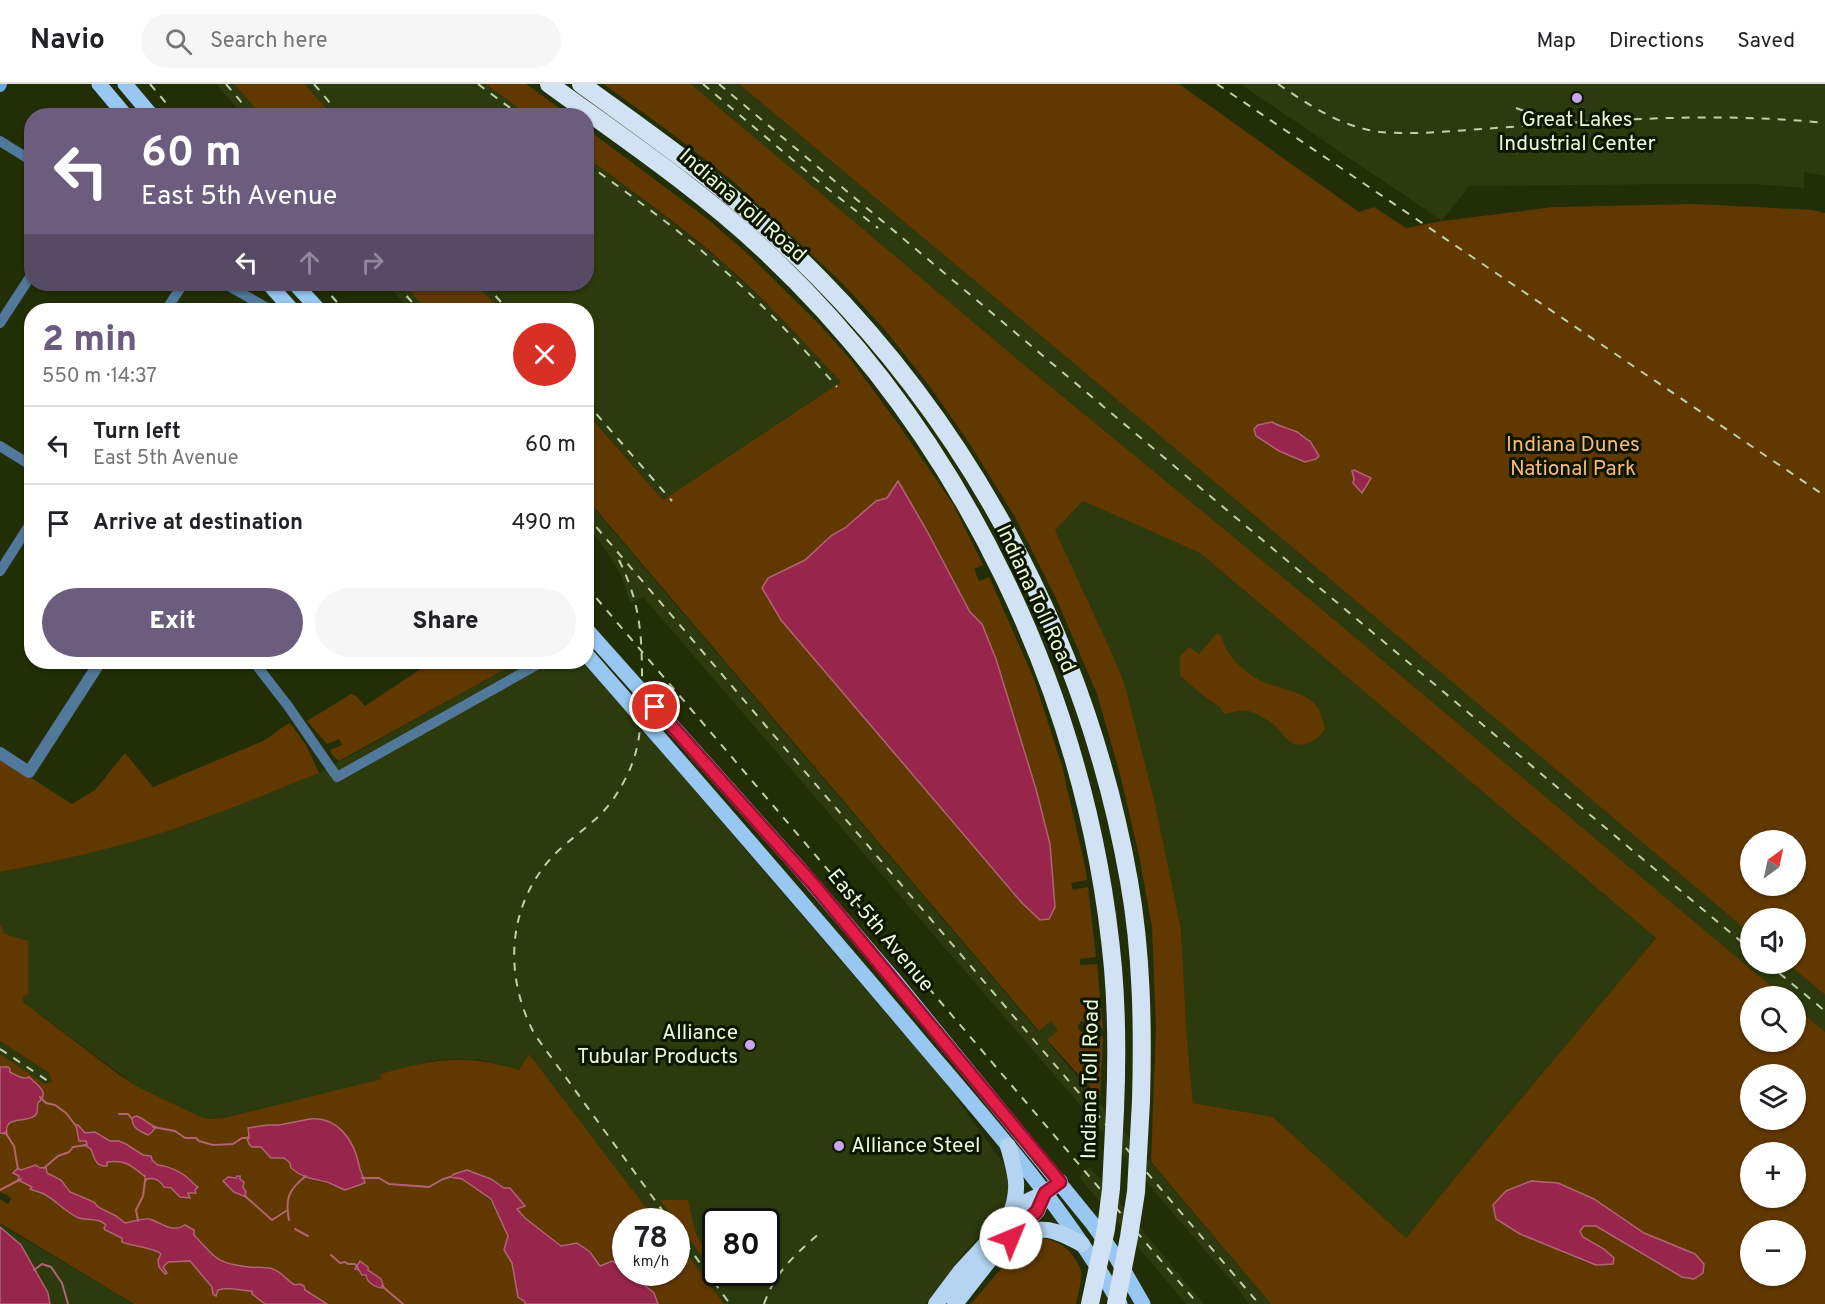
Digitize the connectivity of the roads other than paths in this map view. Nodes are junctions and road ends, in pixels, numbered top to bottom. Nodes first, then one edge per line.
1 (99, 84) edge
2 (125, 84) edge
3 (549, 84) edge
4 (581, 84) edge
5 (119, 108) edge
6 (145, 108) edge
7 (581, 108) edge
8 (594, 117) edge
9 (0, 141) edge
10 (24, 156) edge
11 (24, 286) edge
12 (237, 291) edge
13 (275, 291) edge
14 (302, 291) edge
15 (259, 303) edge
16 (286, 303) edge
17 (313, 303) edge
18 (0, 323) edge
19 (0, 446) edge
20 (24, 461) edge
21 (24, 534) edge
22 (0, 571) edge
23 (594, 640) edge
24 (594, 663) edge
25 (95, 669) edge
26 (259, 669) edge
27 (530, 669) edge
28 (0, 753) edge
29 (1008, 1146) junction
30 (1060, 1182) junction
31 (1045, 1193) junction
32 (1009, 1219) junction
33 (1011, 1238) junction
34 (1082, 1244) junction
35 (936, 1304) edge
36 (955, 1304) edge
37 (1090, 1304) edge
38 (1118, 1304) edge
39 (1143, 1304) edge

1 - 5 main road
2 - 6 main road
3 - 7 highway, Indiana Toll Road, bridge
4 - 38 highway, Indiana Toll Road, bridge
8 - 37 highway, Indiana Toll Road, bridge
9 - 10 street
11 - 18 street
12 - 15 street
13 - 16 main road
14 - 17 main road
19 - 20 street
21 - 22 street
23 - 30 main road, East 5th Avenue
24 - 29 main road, East 5th Avenue
25 - 28 street
26 - 27 street
29 - 31 main road, East 5th Avenue
29 - 32 highway
30 - 31 highway
30 - 39 main road, East 5th Avenue
31 - 32 highway
31 - 33 highway
31 - 34 main road, East 5th Avenue
32 - 35 highway
33 - 34 highway
33 - 36 highway
34 - 38 main road, East 5th Avenue

